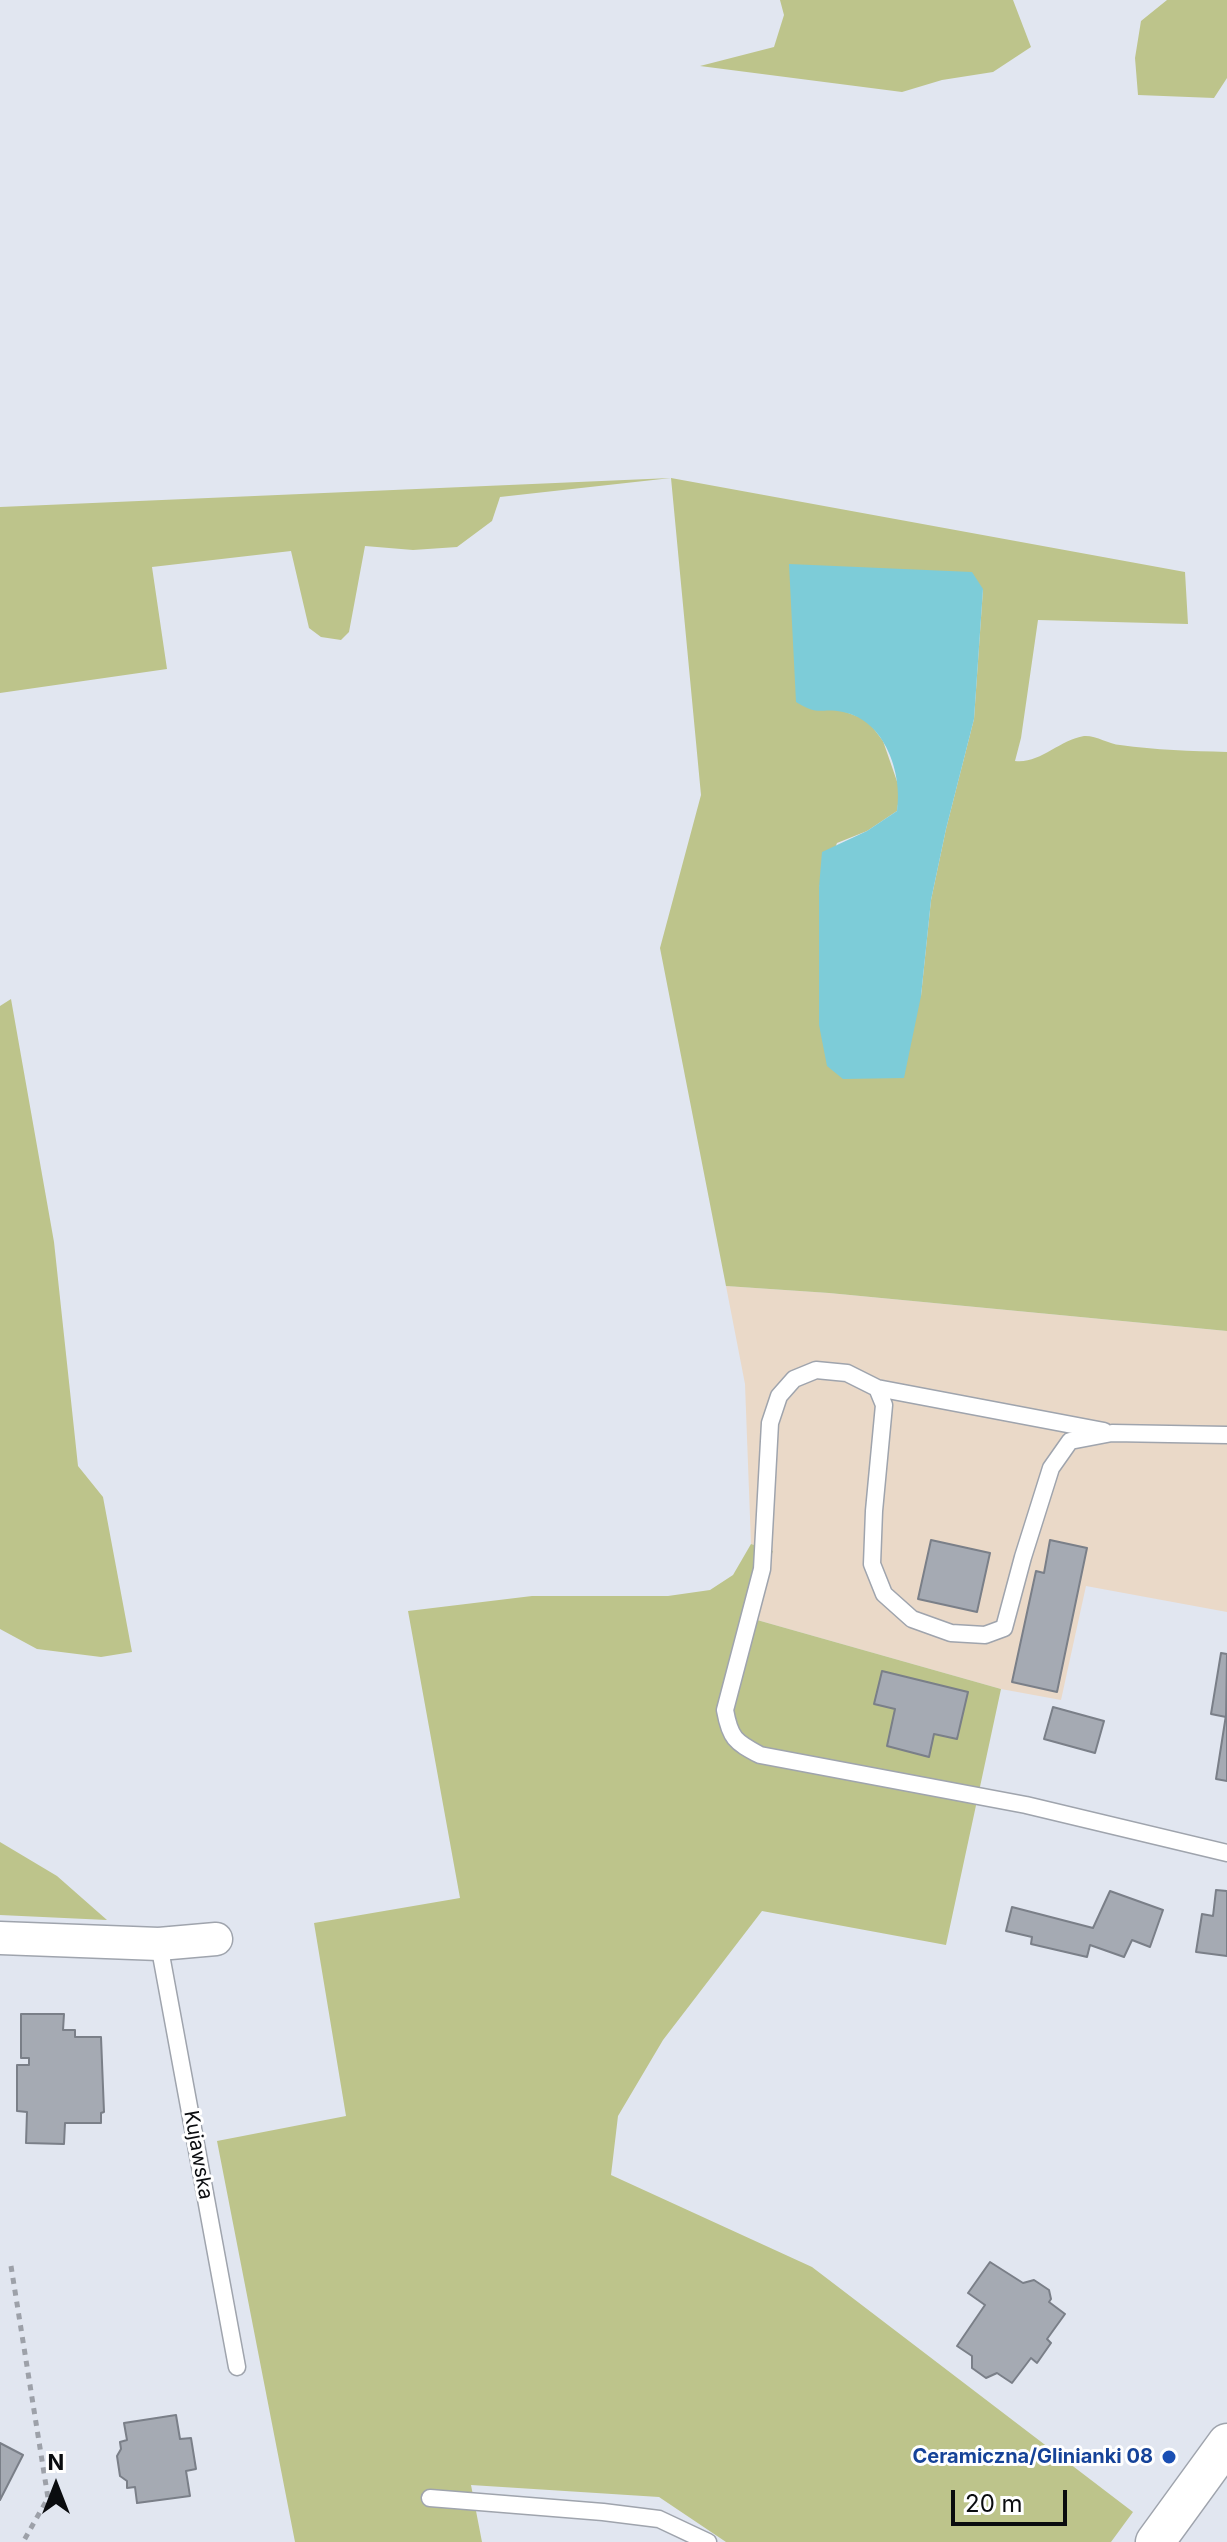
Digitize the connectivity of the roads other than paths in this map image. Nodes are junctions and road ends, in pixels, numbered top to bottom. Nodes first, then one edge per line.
1 (877, 1388) junction
2 (1112, 1433) junction
3 (1227, 1435) edge
4 (1227, 1853) edge
5 (0, 1938) edge
6 (216, 1939) dead end
7 (159, 1944) junction
8 (237, 2367) dead end
9 (1227, 2443) edge
10 (430, 2498) dead end
11 (708, 2542) edge
12 (1155, 2542) edge

1 - 2 lane
1 - 2 lane
1 - 4 lane
2 - 3 lane
5 - 7 street
6 - 7 street
7 - 8 lane, Kujawska
9 - 12 street
10 - 11 lane

